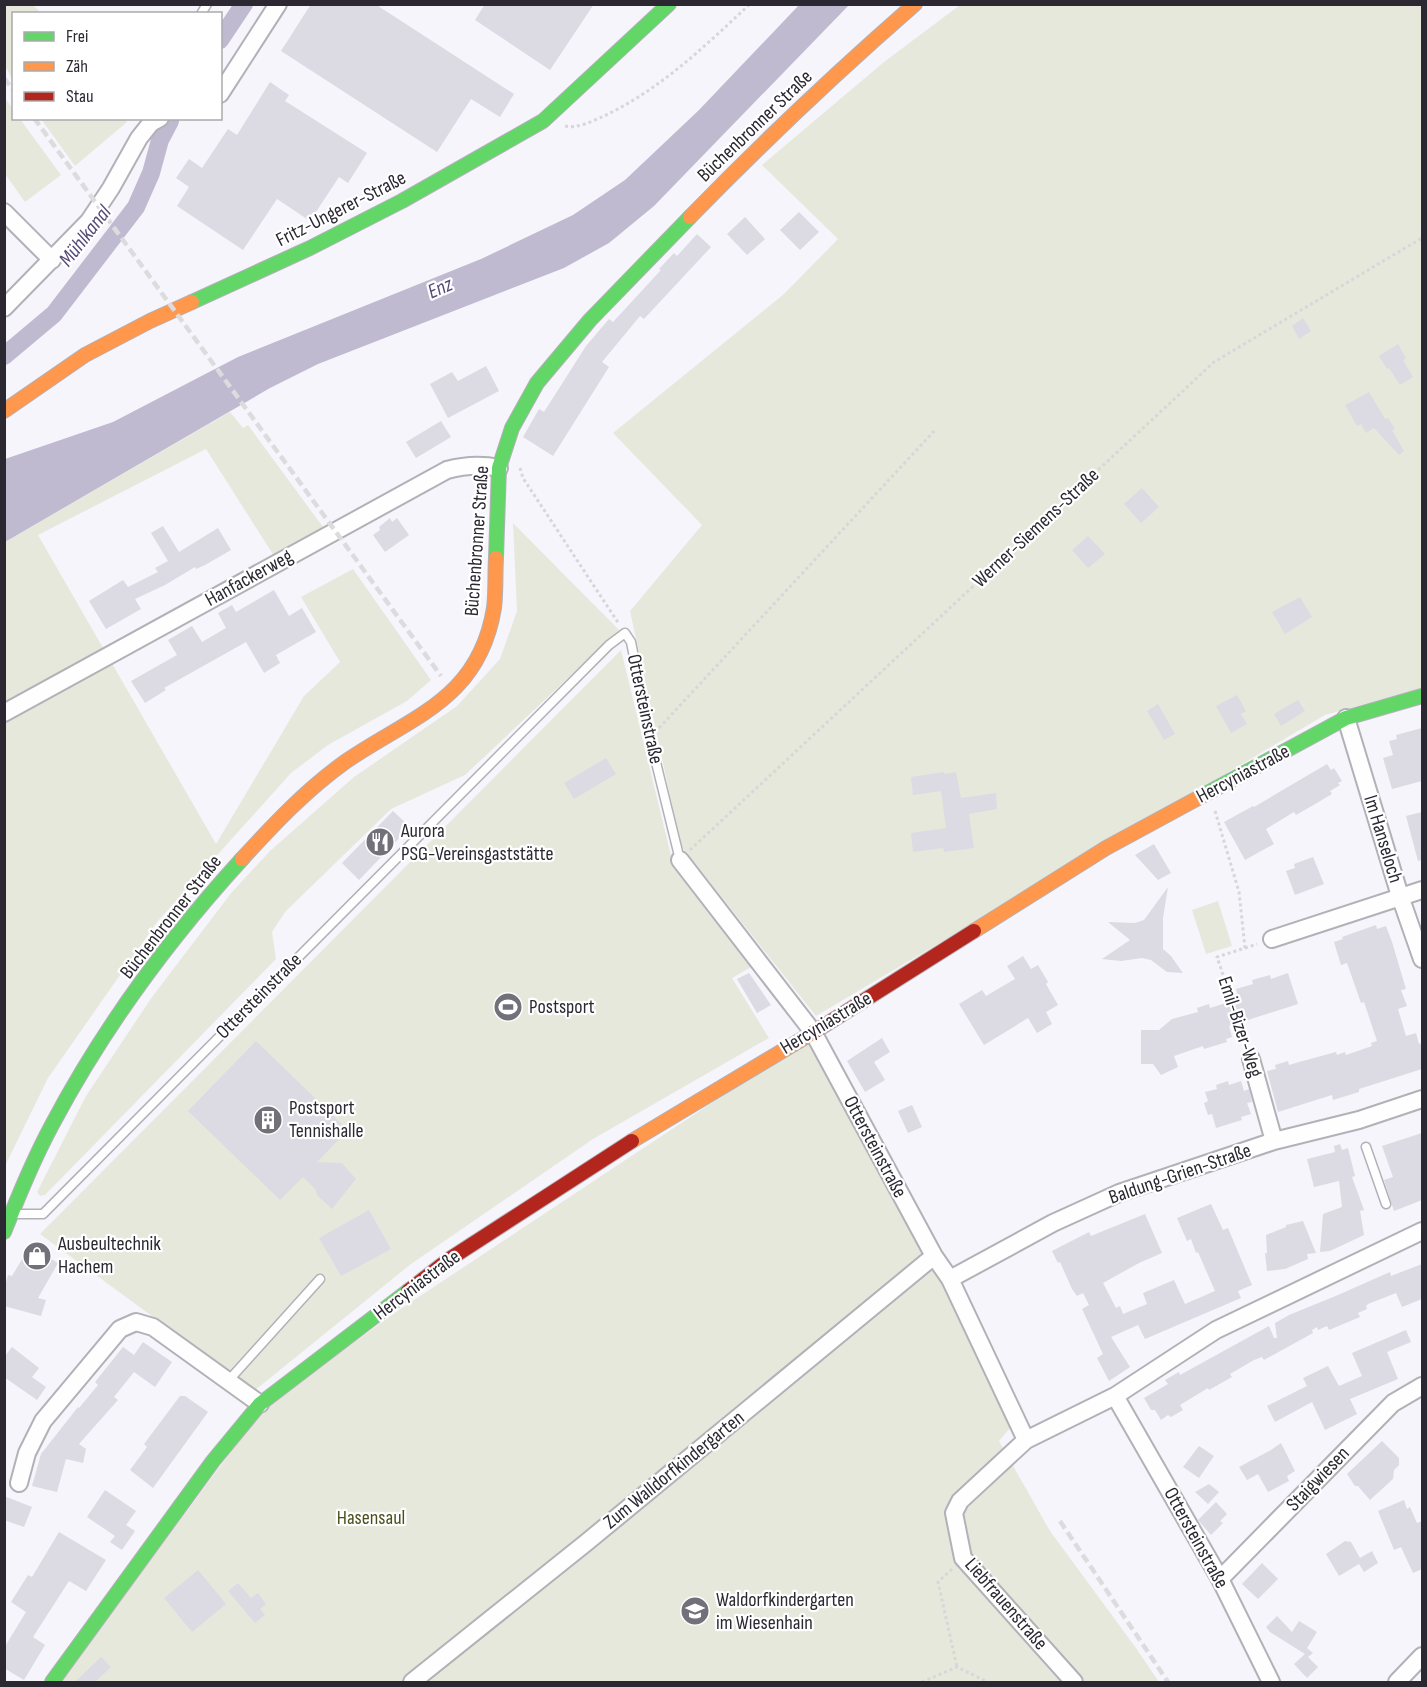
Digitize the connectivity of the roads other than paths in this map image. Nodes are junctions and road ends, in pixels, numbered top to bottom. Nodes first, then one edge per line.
1 (278, 4) edge
2 (669, 4) edge
3 (890, 4) edge
4 (915, 4) edge
5 (898, 18) junction
6 (222, 91) edge
7 (153, 120) edge
8 (4, 212) edge
9 (52, 260) junction
10 (4, 308) edge
11 (4, 411) edge
12 (499, 468) junction
13 (1422, 696) edge
14 (4, 713) edge
15 (1346, 718) junction
16 (680, 860) joint
17 (1422, 890) edge
18 (1400, 896) junction
19 (1272, 939) dead end
20 (1422, 959) edge
21 (813, 1032) junction
22 (1251, 1059) road end
23 (1422, 1099) edge
24 (1274, 1141) junction
25 (1366, 1147) dead end
26 (1386, 1204) dead end
27 (11, 1214) junction
28 (1422, 1231) edge
29 (4, 1232) edge
30 (934, 1256) junction
31 (320, 1279) dead end
32 (950, 1279) junction
33 (228, 1380) junction
34 (1422, 1386) edge
35 (1115, 1396) junction
36 (260, 1404) junction
37 (1026, 1440) junction
38 (19, 1483) dead end
39 (1220, 1579) junction
40 (1422, 1656) edge
41 (52, 1683) edge
42 (412, 1683) edge
43 (1074, 1683) edge
44 (1270, 1683) edge
45 (1397, 1683) edge

1 - 6 street
2 - 11 street, Fritz-Ungerer-Straße
3 - 5 street
4 - 5 street, Büchenbronner Straße
5 - 12 street, Büchenbronner Straße
7 - 9 street
8 - 9 street
9 - 10 street
12 - 14 street, Hanfackerweg
12 - 27 street, Büchenbronner Straße
13 - 15 street, Hercyniastraße
15 - 18 street, Im Hanseloch
15 - 21 street, Hercyniastraße
16 - 21 street, Ottersteinstraße
16 - 27 lane, Ottersteinstraße
17 - 18 street
18 - 19 street
18 - 20 street, Im Hanseloch
21 - 30 street, Ottersteinstraße
21 - 36 street, Hercyniastraße
22 - 24 street, Emil-Bizer-Weg
23 - 24 street, Baldung-Grien-Straße
24 - 32 street, Baldung-Grien-Straße
25 - 26 lane
27 - 29 street, Büchenbronner Straße
28 - 35 street
30 - 32 street, Ottersteinstraße
30 - 42 street, Zum Walldorfkindergarten
31 - 33 lane
32 - 37 street, Ottersteinstraße
33 - 36 street
33 - 38 street
34 - 39 street, Staigwiesen
35 - 37 street
35 - 39 street, Ottersteinstraße
36 - 41 street, Hercyniastraße
37 - 43 street, Liebfrauenstraße
39 - 44 street, Ottersteinstraße
40 - 45 street

